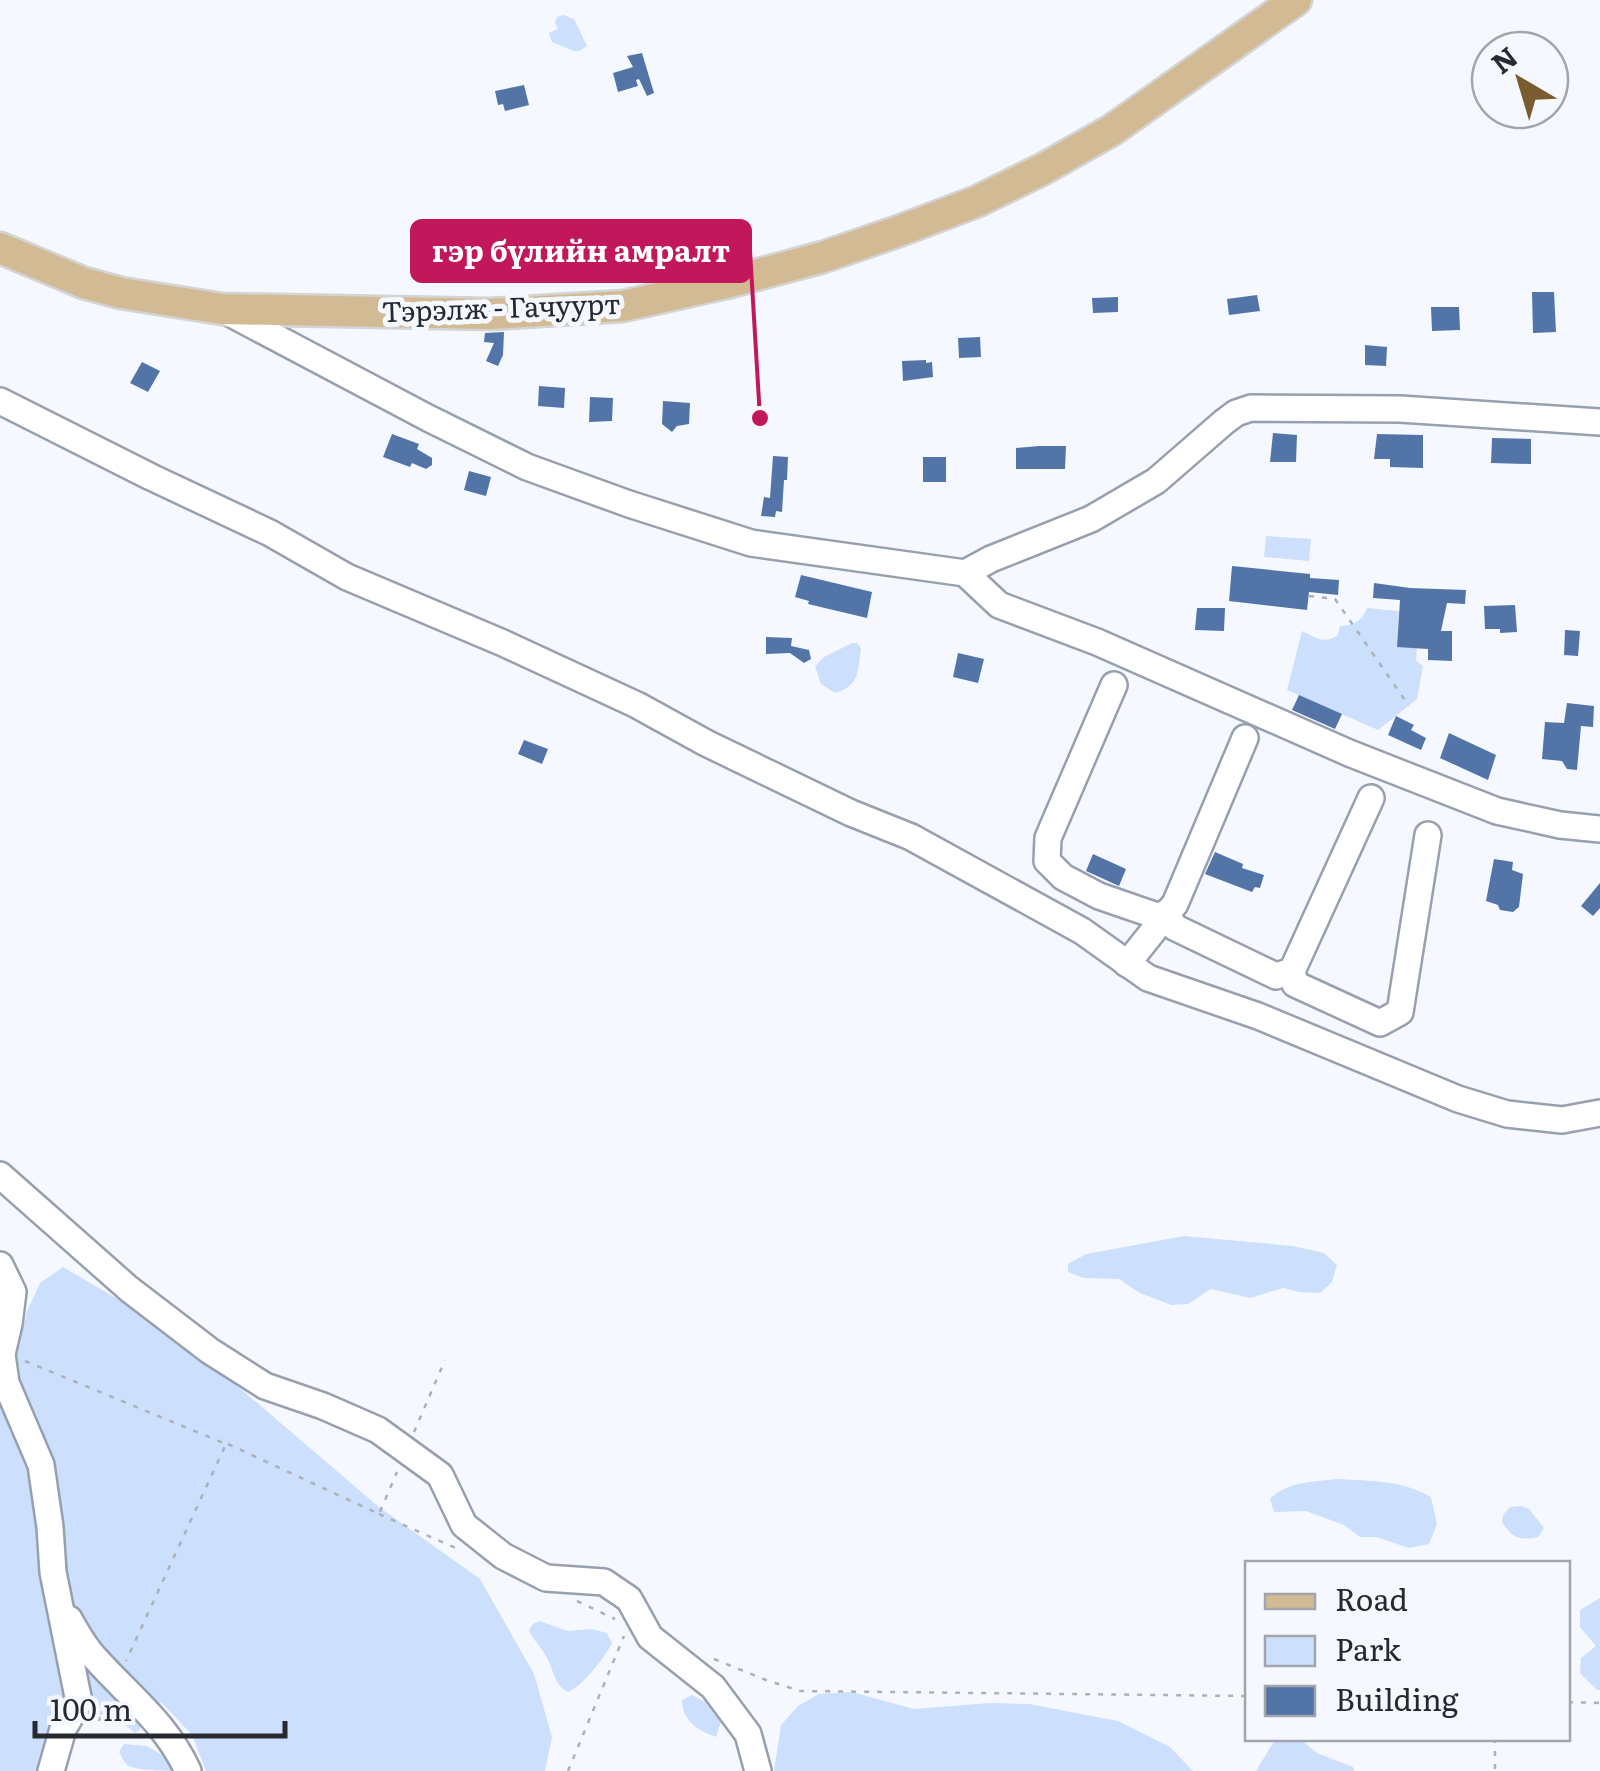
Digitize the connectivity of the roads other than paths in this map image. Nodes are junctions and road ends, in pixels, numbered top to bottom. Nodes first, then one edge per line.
1 (1296, 0) edge
2 (0, 248) edge
3 (222, 308) junction
4 (0, 401) edge
5 (1600, 422) edge
6 (965, 573) junction
7 (1114, 685) dead end
8 (1245, 738) dead end
9 (1371, 798) dead end
10 (1600, 829) edge
11 (1428, 835) dead end
12 (1162, 915) junction
13 (1128, 964) junction
14 (1292, 971) junction
15 (1600, 1113) edge
16 (0, 1176) edge
17 (0, 1265) edge
18 (60, 1606) junction
19 (51, 1771) edge
20 (188, 1771) edge
21 (758, 1771) edge

1 - 3 main road, Тэрэлж - Гачуурт
2 - 3 main road, Тэрэлж - Гачуурт
3 - 6 street
4 - 13 street
5 - 6 street
6 - 10 street
7 - 12 street
8 - 12 street
9 - 14 street
11 - 14 street
12 - 13 street
12 - 14 street
13 - 15 street
16 - 21 street
17 - 18 street
18 - 19 street
18 - 20 street

